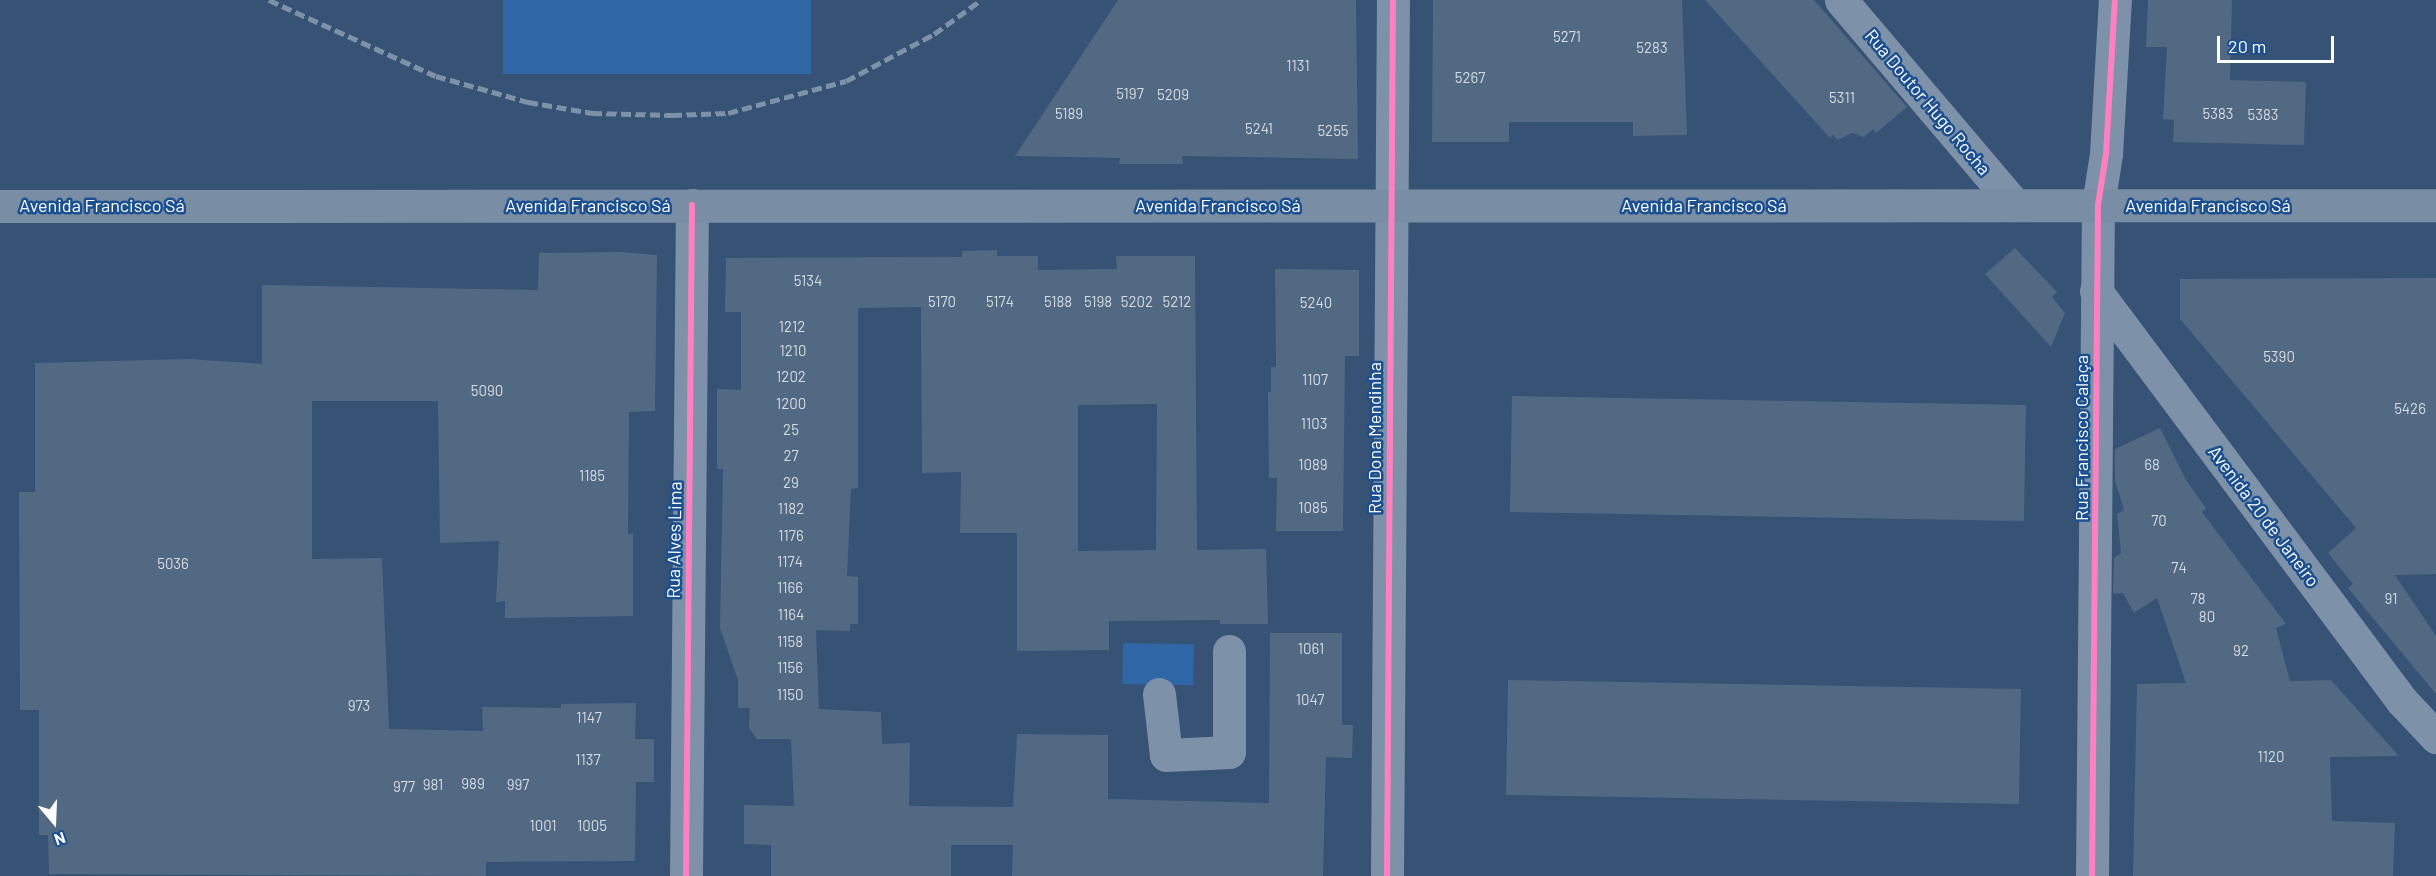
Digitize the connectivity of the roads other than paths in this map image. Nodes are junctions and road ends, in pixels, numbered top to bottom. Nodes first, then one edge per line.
1 (1392, 0) edge
2 (1841, 0) edge
3 (2115, 0) edge
4 (692, 205) junction
5 (1390, 205) junction
6 (2015, 205) junction
7 (2098, 205) junction
8 (2436, 205) edge
9 (0, 206) edge
10 (2096, 291) junction
11 (1229, 651) dead end
12 (1159, 694) dead end
13 (2436, 737) edge
14 (686, 876) edge
15 (1387, 876) edge
16 (2092, 876) edge

1 - 5 street, Rua Dona Mendinha
2 - 6 street, Rua Doutor Hugo Rocha
3 - 7 street, Rua Francisco Calaça
4 - 5 main road, Avenida Francisco Sá
4 - 9 main road, Avenida Francisco Sá
4 - 14 street, Rua Alves Lima
5 - 6 main road, Avenida Francisco Sá
5 - 15 street, Rua Dona Mendinha
6 - 7 main road, Avenida Francisco Sá
7 - 8 main road, Avenida Francisco Sá
7 - 10 street, Rua Francisco Calaça
10 - 13 street, Avenida 20 de Janeiro
10 - 16 street, Rua Francisco Calaça
11 - 12 street

